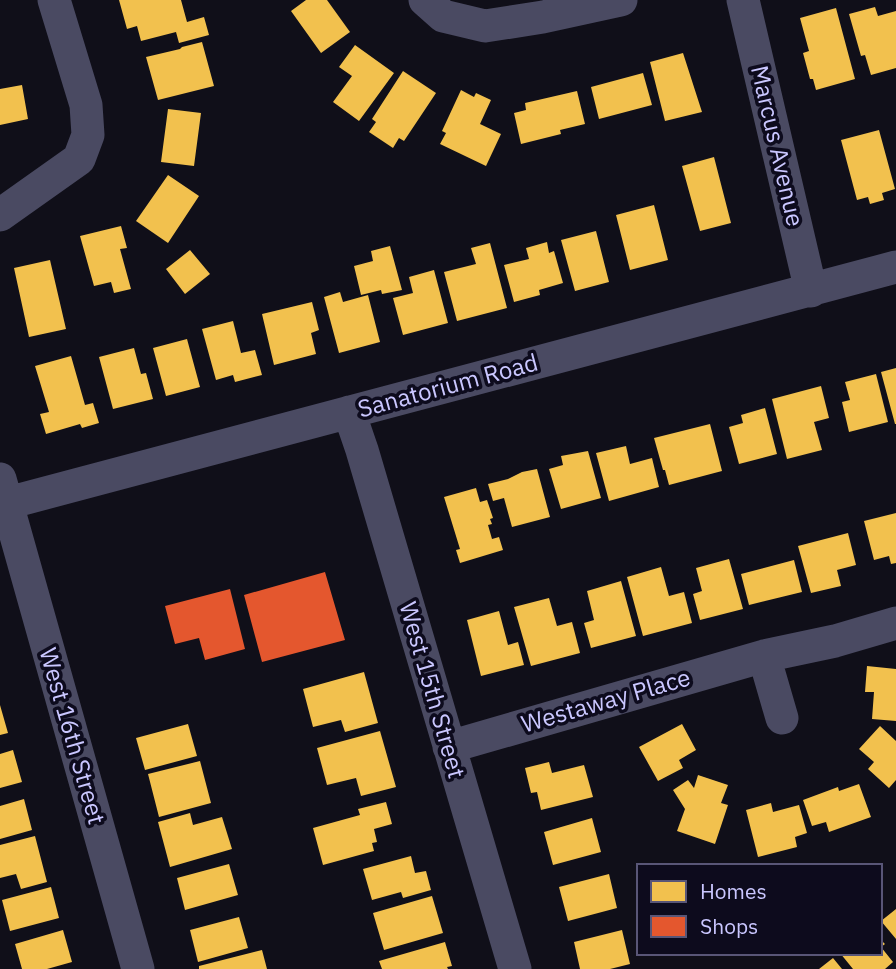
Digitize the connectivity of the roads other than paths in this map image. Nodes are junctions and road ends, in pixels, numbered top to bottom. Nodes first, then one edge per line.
1 (54, 0) edge
2 (425, 0) edge
3 (621, 0) edge
4 (743, 0) edge
5 (0, 215) edge
6 (896, 267) edge
7 (811, 291) junction
8 (349, 412) junction
9 (2, 496) edge
10 (896, 623) edge
11 (764, 656) junction
12 (782, 718) dead end
13 (449, 747) junction
14 (138, 969) edge
15 (515, 969) edge

1 - 5 street
2 - 3 street
4 - 7 street, Marcus Avenue
6 - 7 street, Sanatorium Road
7 - 8 street, Sanatorium Road
8 - 9 street, Sanatorium Road
8 - 13 street, West 15th Street
9 - 14 street, West 16th Street
10 - 11 street, Westaway Place
11 - 12 street
11 - 13 street, Westaway Place
13 - 15 street, West 15th Street

